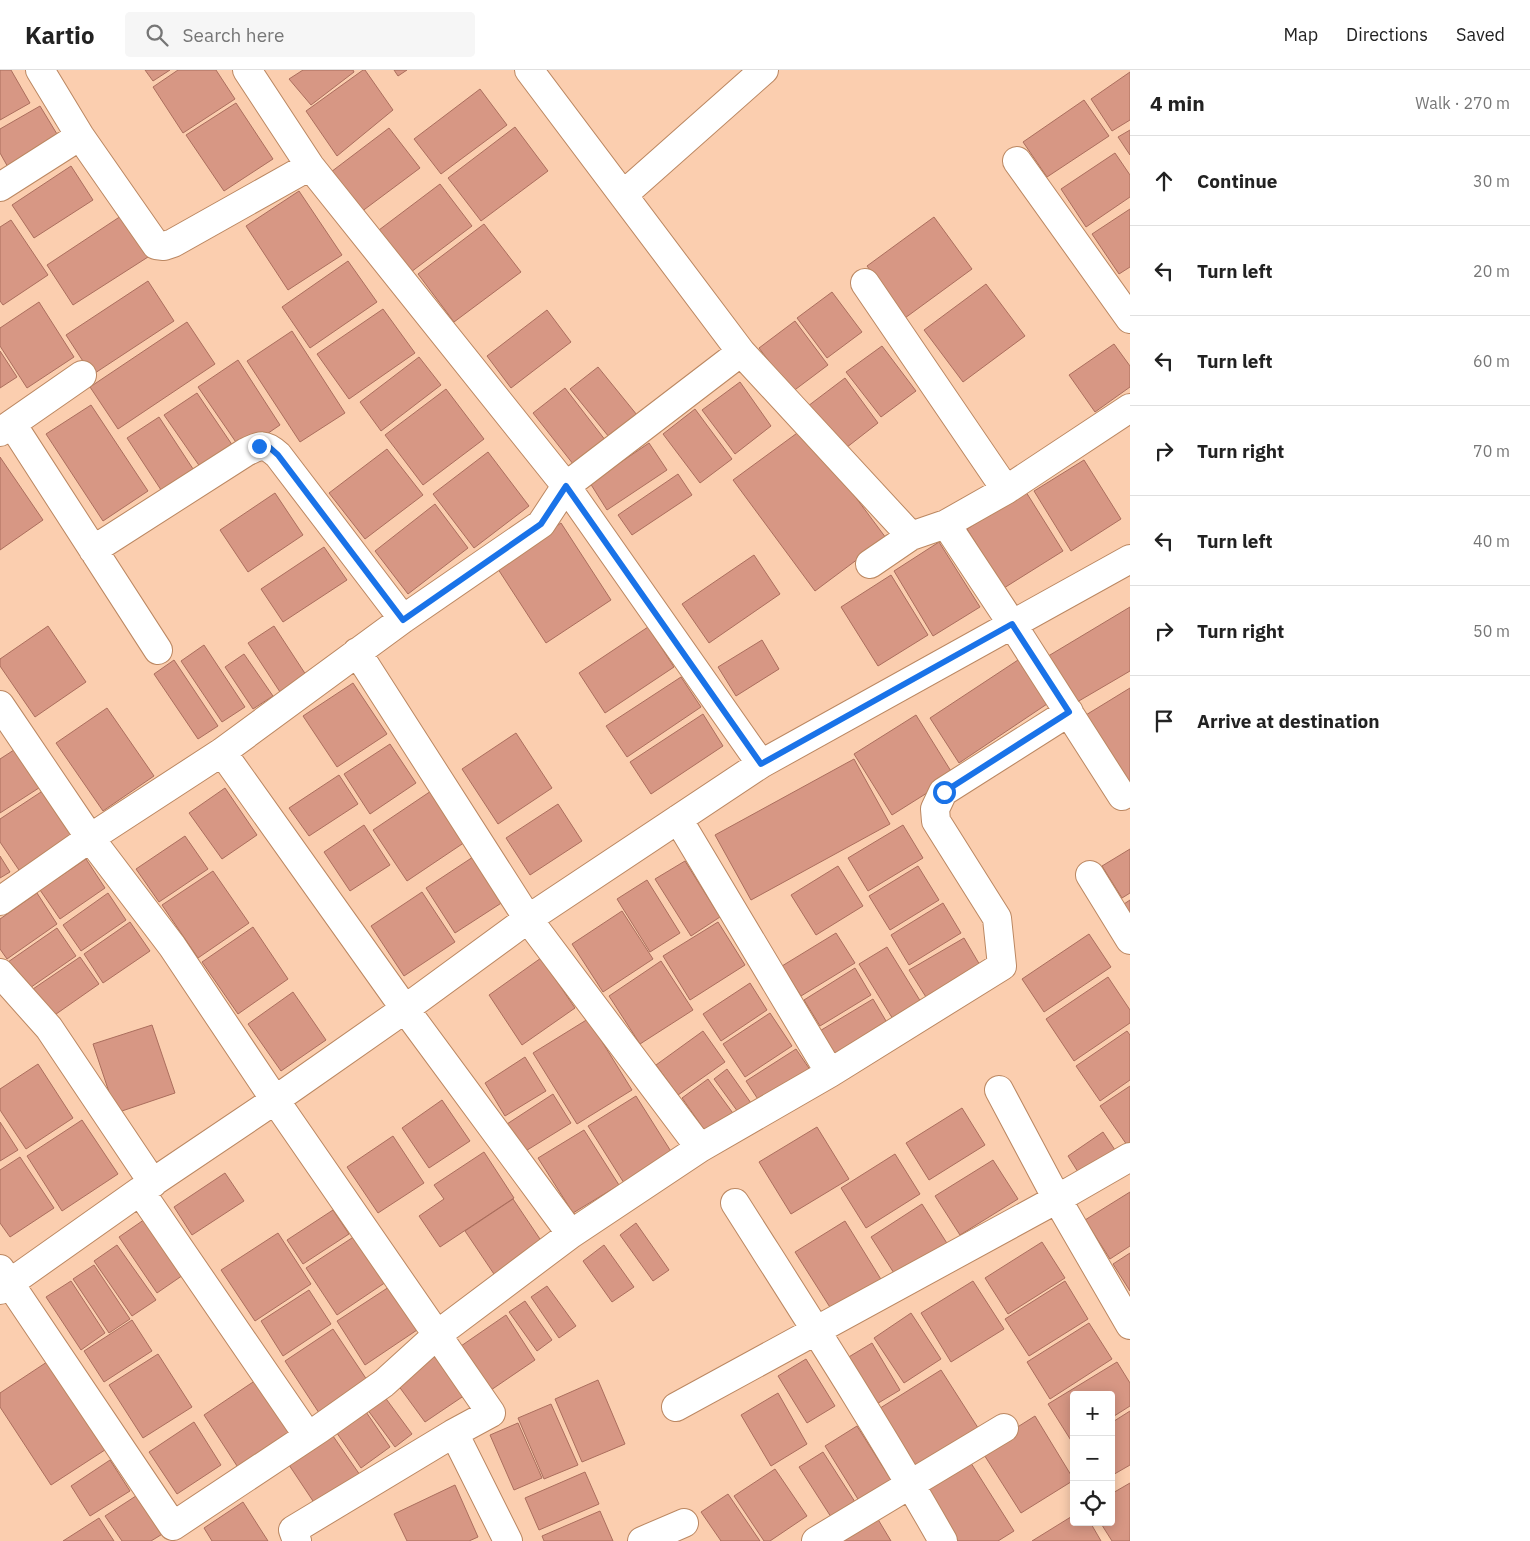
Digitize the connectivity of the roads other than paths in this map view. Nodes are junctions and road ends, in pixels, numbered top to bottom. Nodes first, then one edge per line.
1 (40, 70) edge
2 (247, 70) edge
3 (529, 70) edge
4 (764, 70) edge
5 (80, 136) junction
6 (1017, 161) dead end
7 (310, 166) junction
8 (0, 187) edge
9 (623, 195) junction
10 (865, 283) dead end
11 (1130, 319) edge
12 (740, 352) junction
13 (82, 375) dead end
14 (1130, 408) edge
15 (6, 428) edge
16 (566, 486) junction
17 (1006, 490) junction
18 (946, 524) junction
19 (911, 536) junction
20 (93, 550) junction
21 (1130, 559) edge
22 (870, 564) dead end
23 (403, 620) junction
24 (1012, 624) junction
25 (158, 650) dead end
26 (357, 652) junction
27 (0, 705) edge
28 (1069, 712) junction
29 (222, 752) junction
30 (761, 764) junction
31 (1122, 796) dead end
32 (678, 819) junction
33 (90, 838) junction
34 (1090, 875) dead end
35 (0, 901) edge
36 (528, 919) junction
37 (1130, 940) edge
38 (0, 973) edge
39 (405, 1009) junction
40 (830, 1074) junction
41 (999, 1090) dead end
42 (275, 1100) junction
43 (700, 1148) junction
44 (1130, 1157) edge
45 (146, 1187) junction
46 (1058, 1199) junction
47 (735, 1203) dead end
48 (572, 1234) junction
49 (3, 1281) edge
50 (1130, 1326) edge
51 (816, 1331) junction
52 (438, 1334) junction
53 (676, 1407) dead end
54 (1004, 1428) dead end
55 (454, 1433) junction
56 (308, 1436) junction
57 (911, 1484) junction
58 (684, 1523) dead end
59 (297, 1541) edge
60 (508, 1541) edge
61 (642, 1541) edge
62 (816, 1541) edge
63 (943, 1541) edge

1 - 5 street
2 - 7 street
3 - 9 street
4 - 9 street
5 - 7 street
5 - 8 street
6 - 11 street
7 - 16 street
9 - 12 street
10 - 17 street
12 - 16 street
12 - 19 street
13 - 15 street
14 - 17 street
15 - 20 street
16 - 23 street
16 - 30 street
17 - 18 street
18 - 19 street
18 - 24 street
19 - 22 street
20 - 23 street
20 - 25 street
21 - 24 street
23 - 26 street
24 - 28 street
24 - 30 street
26 - 29 street
26 - 36 street
27 - 33 street
28 - 31 street
28 - 40 street
29 - 33 street
29 - 39 street
30 - 32 street
32 - 36 street
32 - 40 street
33 - 35 street
33 - 42 street
34 - 37 street
36 - 39 street
36 - 43 street
38 - 45 street
39 - 42 street
39 - 48 street
40 - 43 street
41 - 46 street
42 - 45 street
42 - 52 street
43 - 48 street
44 - 46 street
45 - 49 street
45 - 56 street
46 - 50 street
46 - 51 street
47 - 51 street
48 - 52 street
49 - 56 street
51 - 53 street
51 - 57 street
52 - 55 street
52 - 56 street
54 - 57 street
55 - 59 street
55 - 60 street
57 - 62 street
57 - 63 street
58 - 61 street

